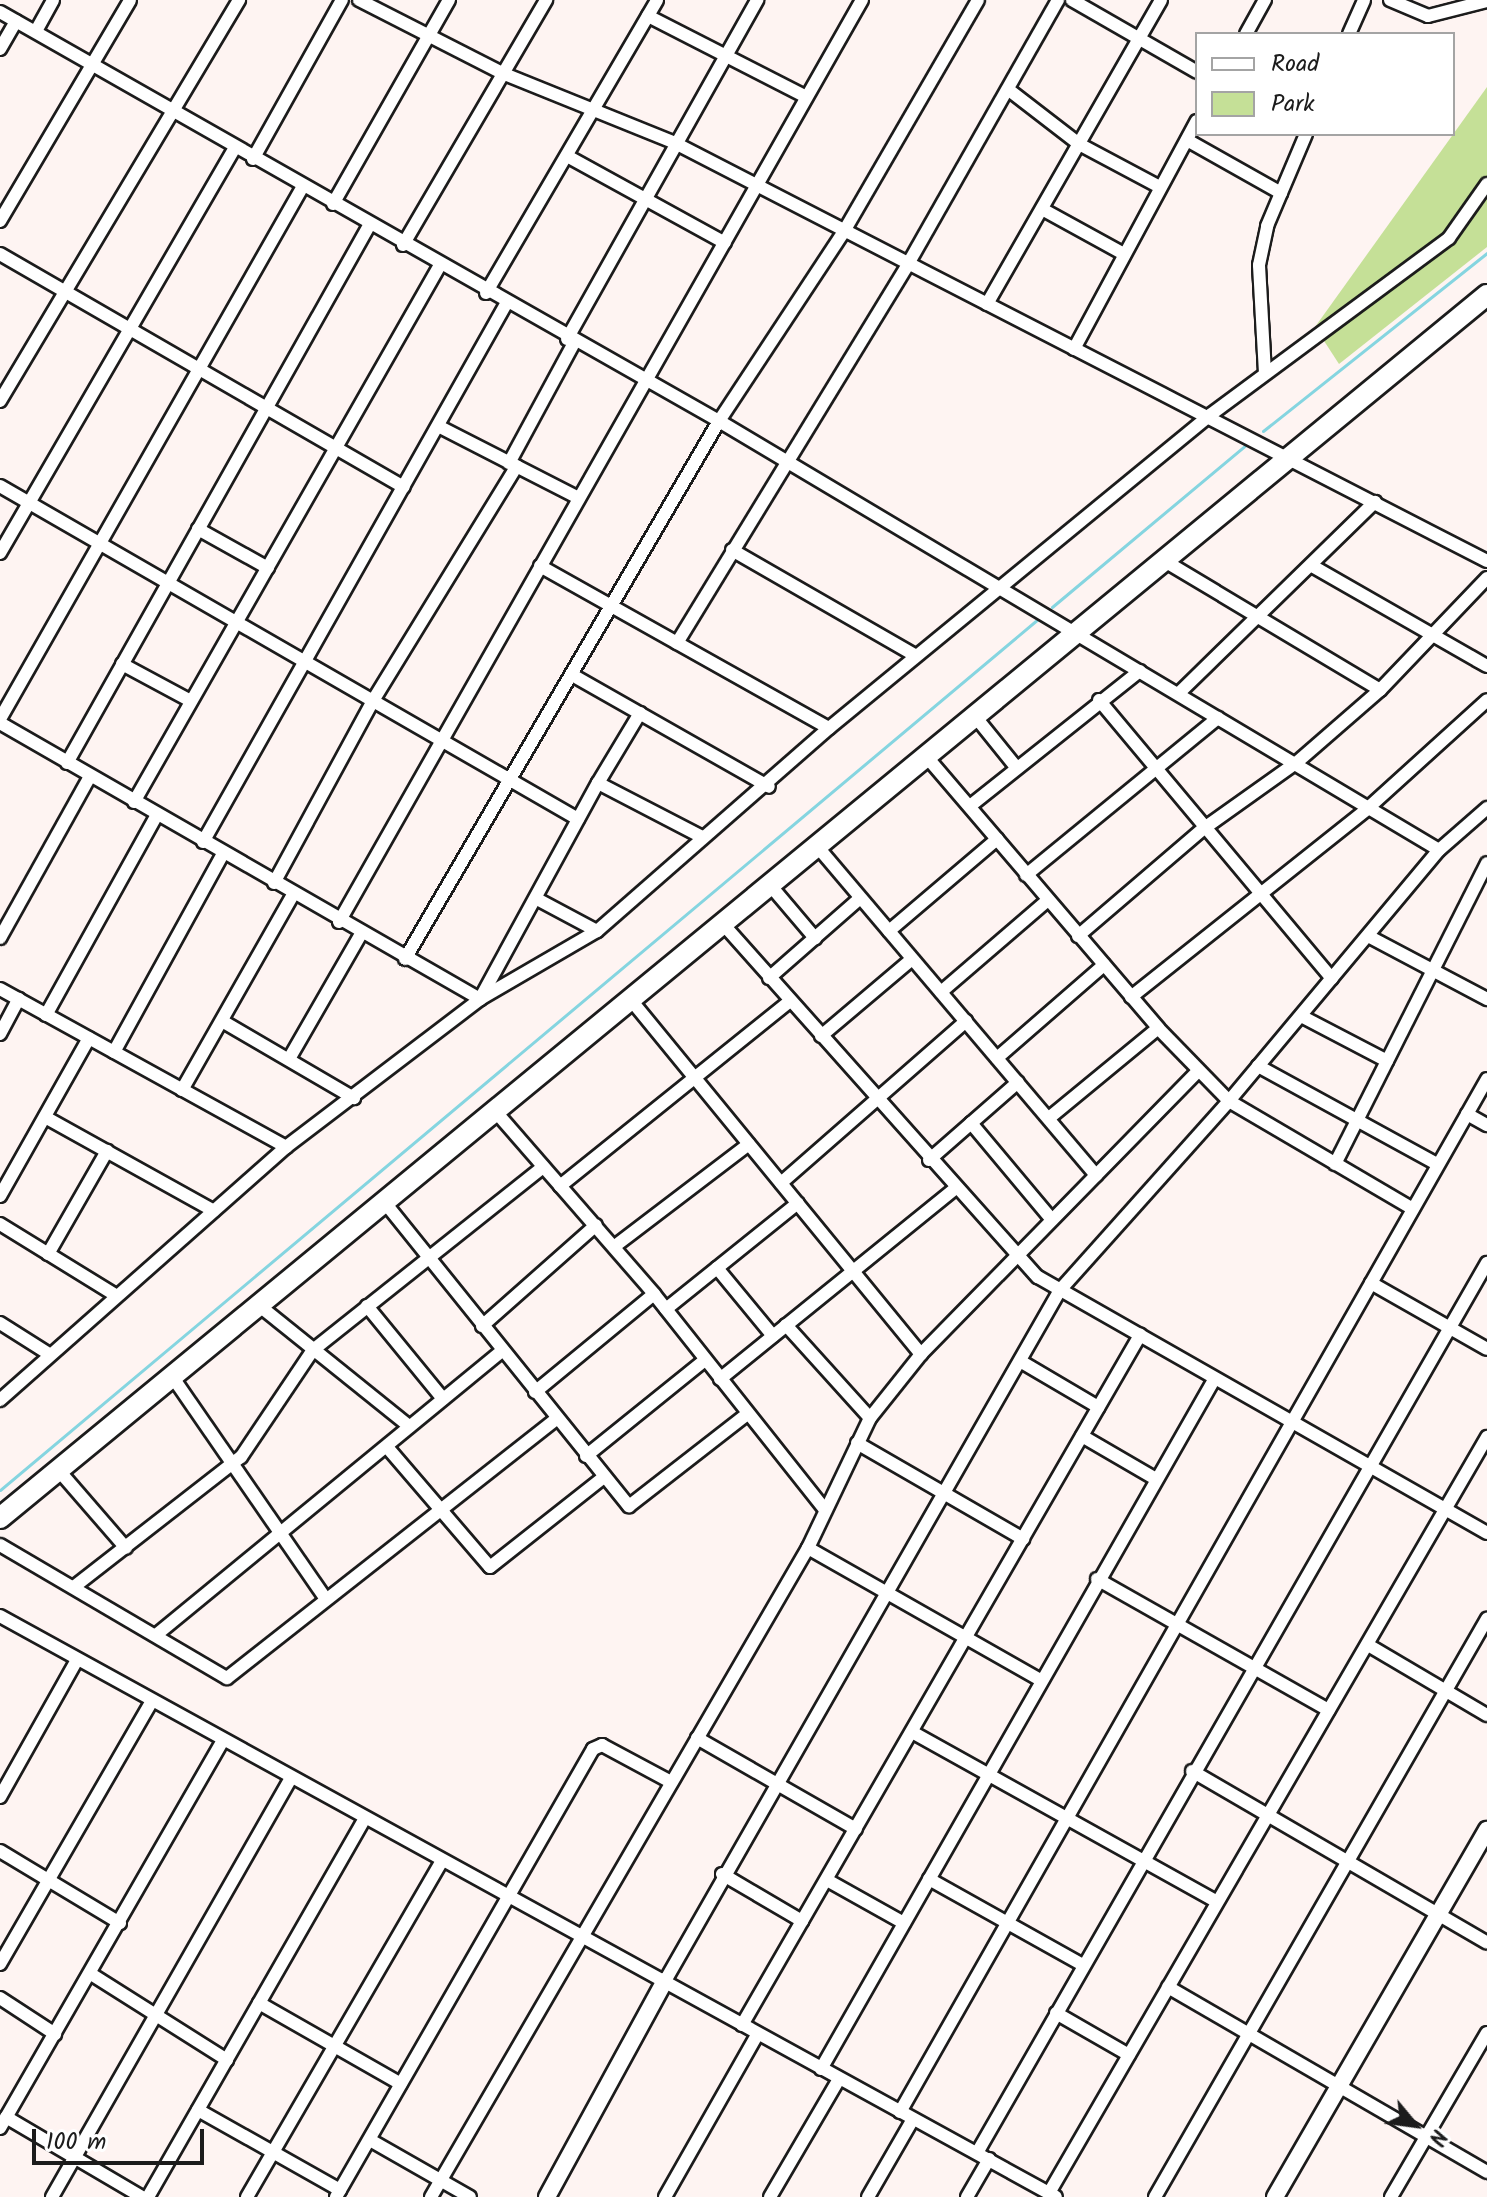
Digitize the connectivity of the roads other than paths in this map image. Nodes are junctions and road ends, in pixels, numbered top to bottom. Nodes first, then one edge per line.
1 (53, 0) edge
2 (130, 0) edge
3 (239, 0) edge
4 (342, 0) edge
5 (359, 0) edge
6 (449, 0) edge
7 (546, 0) edge
8 (657, 0) edge
9 (757, 0) edge
10 (862, 0) edge
11 (978, 0) edge
12 (1058, 0) edge
13 (1072, 0) edge
14 (1161, 0) edge
15 (1265, 0) edge
16 (1364, 0) edge
17 (1390, 0) edge
18 (1487, 1) edge
19 (0, 12) edge
20 (648, 16) junction
21 (16, 21) junction
22 (36, 31) junction
23 (1247, 32) edge
24 (1350, 32) edge
25 (428, 35) junction
26 (1139, 38) junction
27 (0, 49) edge
28 (724, 57) junction
29 (94, 68) junction
30 (1195, 71) edge
31 (502, 73) junction
32 (1009, 90) junction
33 (804, 96) junction
34 (594, 109) junction
35 (171, 112) junction
36 (1195, 125) edge
37 (1305, 136) edge
38 (1187, 140) junction
39 (675, 143) junction
40 (1079, 144) junction
41 (235, 148) junction
42 (567, 156) junction
43 (253, 159) junction
44 (1487, 184) edge
45 (303, 186) junction
46 (1160, 187) junction
47 (757, 188) junction
48 (1281, 193) junction
49 (644, 199) junction
50 (333, 204) junction
51 (1042, 209) junction
52 (0, 221) edge
53 (370, 224) junction
54 (843, 233) junction
55 (725, 243) junction
56 (403, 245) junction
57 (0, 254) edge
58 (1124, 254) junction
59 (908, 264) junction
60 (440, 265) junction
61 (64, 291) junction
62 (486, 293) junction
63 (1487, 295) edge
64 (506, 304) junction
65 (987, 304) junction
66 (130, 330) junction
67 (570, 341) junction
68 (1074, 349) junction
69 (201, 369) junction
70 (1265, 373) junction
71 (645, 381) junction
72 (0, 401) edge
73 (265, 408) junction
74 (1210, 415) junction
75 (719, 421) junction
76 (438, 426) junction
77 (336, 450) junction
78 (1292, 456) junction
79 (787, 461) junction
80 (513, 464) junction
81 (0, 486) edge
82 (403, 487) junction
83 (577, 497) junction
84 (29, 502) junction
85 (1375, 502) junction
86 (198, 529) junction
87 (100, 543) junction
88 (732, 550) junction
89 (0, 553) edge
90 (1163, 560) junction
91 (1487, 561) edge
92 (540, 566) junction
93 (1314, 567) junction
94 (268, 568) junction
95 (1487, 578) edge
96 (169, 581) junction
97 (1004, 591) junction
98 (611, 605) junction
99 (1259, 618) junction
100 (237, 622) junction
101 (1076, 632) junction
102 (1436, 634) junction
103 (677, 643) junction
104 (916, 656) junction
105 (306, 660) junction
106 (122, 664) junction
107 (1487, 666) edge
108 (1140, 671) junction
109 (574, 676) junction
110 (1380, 690) junction
111 (1179, 693) junction
112 (374, 699) junction
113 (189, 700) junction
114 (1099, 700) junction
115 (1487, 700) edge
116 (640, 713) junction
117 (974, 715) junction
118 (1218, 718) junction
119 (0, 721) edge
120 (829, 728) junction
121 (441, 739) junction
122 (926, 756) junction
123 (67, 763) junction
124 (1296, 763) junction
125 (1016, 767) junction
126 (1155, 769) junction
127 (90, 776) junction
128 (511, 781) junction
129 (598, 783) junction
130 (769, 787) junction
131 (134, 802) junction
132 (970, 806) junction
133 (1487, 808) edge
134 (1367, 809) junction
135 (157, 815) junction
136 (578, 819) junction
137 (1203, 829) junction
138 (702, 837) junction
139 (997, 839) junction
140 (203, 842) junction
141 (816, 845) junction
142 (1439, 850) junction
143 (223, 854) junction
144 (1487, 863) edge
145 (1026, 875) junction
146 (274, 883) junction
147 (770, 885) junction
148 (293, 895) junction
149 (1257, 895) junction
150 (860, 898) junction
151 (537, 899) junction
152 (1048, 900) junction
153 (0, 909) edge
154 (12, 916) junction
155 (339, 922) junction
156 (723, 924) junction
157 (597, 931) junction
158 (889, 931) junction
159 (361, 934) junction
160 (1078, 936) junction
161 (1368, 936) junction
162 (0, 938) edge
163 (815, 938) junction
164 (405, 959) junction
165 (912, 959) junction
166 (1104, 965) junction
167 (1433, 971) junction
168 (769, 978) junction
169 (1332, 979) junction
170 (0, 989) edge
171 (941, 992) junction
172 (1131, 997) junction
173 (19, 999) junction
174 (480, 999) junction
175 (1487, 999) edge
176 (631, 1000) junction
177 (790, 1001) junction
178 (46, 1015) junction
179 (1301, 1016) junction
180 (222, 1021) junction
181 (966, 1021) junction
182 (1158, 1028) junction
183 (0, 1034) edge
184 (821, 1036) junction
185 (89, 1038) junction
186 (114, 1052) junction
187 (997, 1058) junction
188 (289, 1059) junction
189 (1387, 1061) junction
190 (1258, 1066) junction
191 (1197, 1072) junction
192 (696, 1079) junction
193 (1487, 1079) edge
194 (1018, 1082) junction
195 (182, 1090) junction
196 (354, 1098) junction
197 (875, 1099) junction
198 (1229, 1101) junction
199 (496, 1112) junction
200 (1467, 1114) junction
201 (45, 1117) junction
202 (1049, 1118) junction
203 (1358, 1122) junction
204 (971, 1123) junction
205 (1487, 1125) edge
206 (749, 1144) junction
207 (286, 1147) junction
208 (107, 1151) junction
209 (929, 1160) junction
210 (1335, 1164) junction
211 (1437, 1164) junction
212 (543, 1167) junction
213 (1096, 1175) junction
214 (781, 1183) junction
215 (560, 1186) junction
216 (955, 1189) junction
217 (0, 1196) edge
218 (798, 1203) junction
219 (386, 1204) junction
220 (1413, 1209) junction
221 (214, 1211) junction
222 (1052, 1220) junction
223 (0, 1224) edge
224 (596, 1225) junction
225 (615, 1246) junction
226 (48, 1254) junction
227 (1016, 1257) junction
228 (429, 1259) junction
229 (1487, 1263) edge
230 (717, 1268) junction
231 (853, 1271) junction
232 (1371, 1283) junction
233 (1060, 1290) junction
234 (654, 1294) junction
235 (117, 1296) junction
236 (367, 1306) junction
237 (261, 1307) junction
238 (666, 1309) junction
239 (0, 1323) edge
240 (786, 1325) junction
241 (482, 1326) junction
242 (1450, 1328) junction
243 (1140, 1335) junction
244 (773, 1336) junction
245 (1487, 1349) edge
246 (313, 1350) junction
247 (502, 1351) junction
248 (49, 1354) junction
249 (921, 1354) junction
250 (705, 1360) junction
251 (1020, 1361) junction
252 (1215, 1378) junction
253 (174, 1379) junction
254 (720, 1379) junction
255 (535, 1392) junction
256 (443, 1399) junction
257 (0, 1400) edge
258 (1098, 1407) junction
259 (747, 1414) junction
260 (870, 1418) junction
261 (556, 1419) junction
262 (1291, 1422) junction
263 (409, 1426) junction
264 (1082, 1436) junction
265 (1487, 1437) edge
266 (857, 1443) junction
267 (387, 1447) junction
268 (586, 1456) junction
269 (235, 1462) junction
270 (1370, 1466) junction
271 (61, 1473) junction
272 (604, 1477) junction
273 (1156, 1479) junction
274 (943, 1493) junction
275 (1445, 1509) junction
276 (825, 1510) junction
277 (438, 1511) junction
278 (0, 1518) edge
279 (1487, 1533) edge
280 (283, 1536) junction
281 (1023, 1539) junction
282 (0, 1545) edge
283 (126, 1548) junction
284 (808, 1548) junction
285 (1097, 1579) junction
286 (75, 1586) junction
287 (884, 1592) junction
288 (326, 1599) junction
289 (0, 1616) edge
290 (1487, 1619) edge
291 (1176, 1624) junction
292 (156, 1635) junction
293 (965, 1638) junction
294 (1368, 1645) junction
295 (77, 1660) junction
296 (1253, 1667) junction
297 (1040, 1680) junction
298 (1445, 1691) junction
299 (151, 1702) junction
300 (1329, 1710) junction
301 (1487, 1715) edge
302 (912, 1732) junction
303 (697, 1738) junction
304 (222, 1742) junction
305 (1192, 1771) junction
306 (988, 1777) junction
307 (290, 1780) junction
308 (671, 1782) junction
309 (774, 1782) junction
310 (0, 1797) edge
311 (1268, 1815) junction
312 (1065, 1819) junction
313 (364, 1820) junction
314 (856, 1829) junction
315 (1487, 1830) edge
316 (0, 1851) edge
317 (1142, 1861) junction
318 (441, 1862) junction
319 (1347, 1862) junction
320 (722, 1874) junction
321 (48, 1879) junction
322 (929, 1879) junction
323 (827, 1880) junction
324 (508, 1895) junction
325 (1217, 1902) junction
326 (1439, 1916) junction
327 (802, 1921) junction
328 (1007, 1922) junction
329 (120, 1923) junction
330 (904, 1923) junction
331 (584, 1939) junction
332 (1487, 1943) edge
333 (0, 1964) edge
334 (1083, 1965) junction
335 (91, 1974) junction
336 (665, 1981) junction
337 (1168, 1987) junction
338 (0, 1998) edge
339 (259, 2003) junction
340 (1056, 2013) junction
341 (157, 2017) junction
342 (742, 2025) junction
343 (1249, 2033) junction
344 (1487, 2033) edge
345 (55, 2034) junction
346 (757, 2035) junction
347 (335, 2047) junction
348 (1129, 2055) junction
349 (227, 2060) junction
350 (821, 2069) junction
351 (839, 2079) junction
352 (401, 2084) junction
353 (1341, 2085) junction
354 (198, 2110) junction
355 (900, 2112) junction
356 (913, 2119) junction
357 (3, 2122) edge
358 (1428, 2136) junction
359 (370, 2140) junction
360 (274, 2152) junction
361 (983, 2156) junction
362 (75, 2157) junction
363 (1487, 2172) edge
364 (440, 2181) junction
365 (338, 2194) edge
366 (1053, 2195) edge
367 (52, 2197) edge
368 (142, 2197) edge
369 (148, 2197) edge
370 (247, 2197) edge
371 (431, 2197) edge
372 (470, 2197) edge
373 (547, 2197) edge
374 (665, 2197) edge
375 (770, 2197) edge
376 (868, 2197) edge
377 (967, 2197) edge
378 (1155, 2197) edge
379 (1275, 2197) edge
380 (1391, 2197) edge

1 - 22 street
2 - 29 street
3 - 35 street
4 - 43 street
5 - 25 street
6 - 25 street
7 - 31 street
8 - 20 street
9 - 28 street
10 - 33 street
11 - 54 street
12 - 32 street
13 - 26 street
14 - 26 street
15 - 23 street
16 - 24 street
17 - 18 street
19 - 21 street
20 - 28 street
20 - 34 street
21 - 22 street
21 - 27 street
22 - 29 street
25 - 31 street
25 - 50 street
26 - 30 street
26 - 40 street
28 - 33 street
28 - 39 street
29 - 35 street
29 - 52 street
31 - 34 street
31 - 56 street
32 - 40 street
32 - 59 street
33 - 47 street
34 - 39 street
34 - 42 street
35 - 41 street
35 - 61 street
36 - 38 street
37 - 48 street
38 - 46 street
38 - 48 street
39 - 47 street
39 - 49 street
40 - 46 street
40 - 51 street
41 - 43 street
41 - 66 street
42 - 49 street
42 - 62 street
43 - 45 street
44 - 70 street
45 - 50 street
45 - 69 street
46 - 58 street
47 - 54 street
47 - 55 street
48 - 70 street
49 - 55 street
49 - 67 street
50 - 53 street
51 - 58 street
51 - 65 street
53 - 56 street
53 - 73 street
54 - 59 street
54 - 75 street
55 - 71 street
56 - 60 street
57 - 61 street
58 - 68 street
59 - 65 street
59 - 79 street
60 - 62 street
60 - 77 street
61 - 66 street
61 - 72 street
62 - 64 street
63 - 78 main road
64 - 67 street
64 - 76 street
65 - 68 street
66 - 69 street
66 - 84 street
67 - 71 street
67 - 80 street
68 - 74 street
69 - 73 street
69 - 87 street
70 - 74 street
71 - 75 street
71 - 83 street
73 - 77 street
73 - 86 street
74 - 78 street
74 - 97 street
75 - 79 street
75 - 98 street
76 - 80 street
76 - 82 street
77 - 82 street
77 - 94 street
78 - 85 street
78 - 90 main road
79 - 88 street
79 - 97 street
80 - 83 street
80 - 112 street
81 - 84 street
82 - 105 street
83 - 92 street
84 - 87 street
84 - 89 street
85 - 91 street
85 - 93 street
86 - 94 street
86 - 96 street
87 - 96 street
87 - 119 street
88 - 103 street
88 - 104 street
90 - 99 street
90 - 101 main road
92 - 98 street
92 - 121 street
93 - 99 street
93 - 102 street
94 - 100 street
95 - 102 street
96 - 100 street
96 - 106 street
97 - 101 street
97 - 104 street
98 - 103 street
98 - 109 street
99 - 110 street
99 - 111 street
100 - 105 street
100 - 113 street
101 - 108 street
101 - 117 main road
102 - 107 street
102 - 110 street
103 - 120 street
104 - 120 street
105 - 112 street
105 - 140 street
106 - 113 street
106 - 123 street
108 - 111 street
108 - 114 street
109 - 116 street
109 - 128 street
110 - 124 street
111 - 118 street
112 - 121 street
112 - 146 street
113 - 131 street
114 - 125 street
114 - 126 street
115 - 134 street
116 - 129 street
116 - 130 street
117 - 122 main road
117 - 125 street
118 - 124 street
118 - 126 street
119 - 123 street
120 - 130 street
121 - 128 street
121 - 155 street
122 - 132 street
122 - 141 main road
123 - 127 street
124 - 134 street
124 - 137 street
125 - 132 street
126 - 137 street
126 - 145 street
127 - 131 street
127 - 154 street
128 - 136 street
128 - 164 street
129 - 136 street
129 - 138 street
130 - 138 street
131 - 135 street
132 - 139 street
133 - 142 street
134 - 142 street
134 - 149 street
135 - 140 street
135 - 178 street
136 - 151 street
137 - 149 street
137 - 160 street
138 - 157 street
139 - 145 street
139 - 158 street
140 - 143 street
141 - 147 main road
141 - 150 street
142 - 161 street
143 - 146 street
143 - 186 street
144 - 167 street
145 - 152 street
146 - 148 street
147 - 156 main road
147 - 163 street
148 - 155 street
148 - 180 street
149 - 169 street
149 - 172 street
150 - 158 street
150 - 163 street
151 - 157 street
151 - 174 street
152 - 160 street
152 - 171 street
153 - 154 street
154 - 162 street
155 - 159 street
156 - 168 street
156 - 176 main road
157 - 174 street
158 - 165 street
159 - 164 street
159 - 188 street
160 - 166 street
161 - 167 street
161 - 169 street
163 - 168 street
164 - 174 street
165 - 171 street
165 - 184 street
166 - 172 street
166 - 187 street
167 - 175 street
167 - 189 street
168 - 177 street
169 - 179 street
170 - 173 street
171 - 181 street
172 - 182 street
173 - 178 street
173 - 183 street
174 - 196 street
176 - 192 street
176 - 199 main road
177 - 184 street
177 - 192 street
178 - 185 street
179 - 189 street
179 - 190 street
180 - 188 street
180 - 195 street
181 - 187 street
181 - 197 street
182 - 191 street
182 - 202 street
184 - 197 street
185 - 186 street
185 - 201 street
186 - 195 street
187 - 194 street
188 - 196 street
189 - 203 street
190 - 198 street
190 - 203 street
191 - 198 street
191 - 213 street
192 - 206 street
192 - 215 street
193 - 200 street
194 - 202 street
194 - 204 street
195 - 207 street
196 - 207 street
197 - 209 street
197 - 214 street
198 - 210 street
198 - 233 street
199 - 212 street
199 - 219 main road
200 - 205 street
200 - 211 street
201 - 208 street
201 - 217 street
202 - 213 street
203 - 210 street
203 - 211 street
204 - 209 street
204 - 222 street
206 - 214 street
206 - 225 street
207 - 221 street
208 - 221 street
208 - 226 street
209 - 216 street
210 - 220 street
211 - 220 street
212 - 215 street
212 - 228 street
213 - 222 street
214 - 218 street
215 - 224 street
216 - 227 street
216 - 231 street
218 - 230 street
218 - 231 street
219 - 228 street
219 - 237 main road
220 - 232 street
221 - 235 street
222 - 227 street
223 - 226 street
224 - 225 street
224 - 241 street
225 - 234 street
226 - 235 street
227 - 233 street
227 - 249 street
228 - 236 street
228 - 241 street
229 - 242 street
230 - 238 street
230 - 244 street
231 - 240 street
231 - 249 street
232 - 242 street
232 - 262 street
233 - 243 street
233 - 251 street
234 - 238 street
234 - 255 street
235 - 248 street
236 - 246 street
236 - 256 street
237 - 246 street
237 - 253 main road
238 - 250 street
239 - 248 street
240 - 244 street
240 - 260 street
241 - 247 street
242 - 245 street
242 - 270 street
243 - 252 street
243 - 258 street
244 - 254 street
246 - 263 street
246 - 269 street
247 - 255 street
247 - 256 street
248 - 257 street
249 - 260 street
250 - 254 street
250 - 268 street
251 - 258 street
251 - 274 street
252 - 262 street
252 - 273 street
253 - 269 street
253 - 271 main road
254 - 259 street
255 - 261 street
256 - 263 street
258 - 264 street
259 - 272 street
259 - 276 street
260 - 266 street
261 - 268 street
261 - 277 street
262 - 270 street
262 - 291 street
263 - 267 street
264 - 273 street
264 - 281 street
265 - 275 street
266 - 274 street
266 - 276 street
267 - 277 street
267 - 280 street
268 - 272 street
269 - 280 street
269 - 283 street
270 - 275 street
270 - 296 street
271 - 278 main road
271 - 283 street
272 - 277 street
273 - 285 street
274 - 281 street
274 - 287 street
275 - 279 street
275 - 294 street
276 - 284 street
277 - 288 street
280 - 288 street
280 - 292 street
281 - 293 street
282 - 286 street
283 - 286 street
284 - 287 street
284 - 303 street
285 - 291 street
285 - 297 street
286 - 292 street
287 - 293 street
287 - 309 street
288 - 292 street
289 - 295 street
290 - 298 street
291 - 296 street
291 - 312 street
293 - 297 street
293 - 302 street
294 - 298 street
294 - 300 street
295 - 299 street
295 - 310 street
296 - 300 street
296 - 305 street
297 - 306 street
298 - 301 street
298 - 319 street
299 - 304 street
299 - 321 street
300 - 311 street
302 - 306 street
302 - 314 street
303 - 308 street
303 - 309 street
304 - 307 street
304 - 329 street
305 - 311 street
305 - 317 street
306 - 312 street
306 - 322 street
307 - 313 street
307 - 341 street
308 - 324 street
308 - 331 street
309 - 314 street
309 - 320 street
311 - 319 street
311 - 325 street
312 - 317 street
312 - 328 street
313 - 318 street
313 - 339 street
314 - 323 street
315 - 326 street
316 - 321 street
317 - 325 street
317 - 334 street
318 - 324 street
318 - 347 street
319 - 326 street
319 - 343 street
320 - 327 street
320 - 336 street
321 - 329 street
321 - 333 street
322 - 328 street
322 - 330 street
323 - 327 street
323 - 330 street
324 - 331 street
324 - 352 street
325 - 337 street
326 - 332 street
326 - 353 street
327 - 342 street
328 - 334 street
328 - 355 street
329 - 335 street
330 - 350 street
331 - 336 street
331 - 364 street
334 - 340 street
335 - 341 street
335 - 345 street
336 - 342 street
336 - 373 street
337 - 343 street
337 - 348 street
338 - 345 street
339 - 347 street
339 - 349 street
340 - 348 street
340 - 361 street
341 - 349 street
341 - 362 street
342 - 346 street
343 - 353 street
343 - 378 street
344 - 358 street
345 - 357 street
346 - 350 street
346 - 374 street
347 - 352 street
347 - 360 street
348 - 366 street
349 - 354 street
350 - 351 street
351 - 355 street
351 - 375 street
352 - 359 street
353 - 358 street
353 - 379 street
354 - 360 street
354 - 369 street
355 - 356 street
356 - 361 street
356 - 376 street
357 - 362 street
358 - 363 street
358 - 380 street
359 - 364 street
359 - 365 street
360 - 365 street
360 - 370 street
361 - 366 street
361 - 377 street
362 - 367 street
362 - 368 street
364 - 371 street
364 - 372 street

